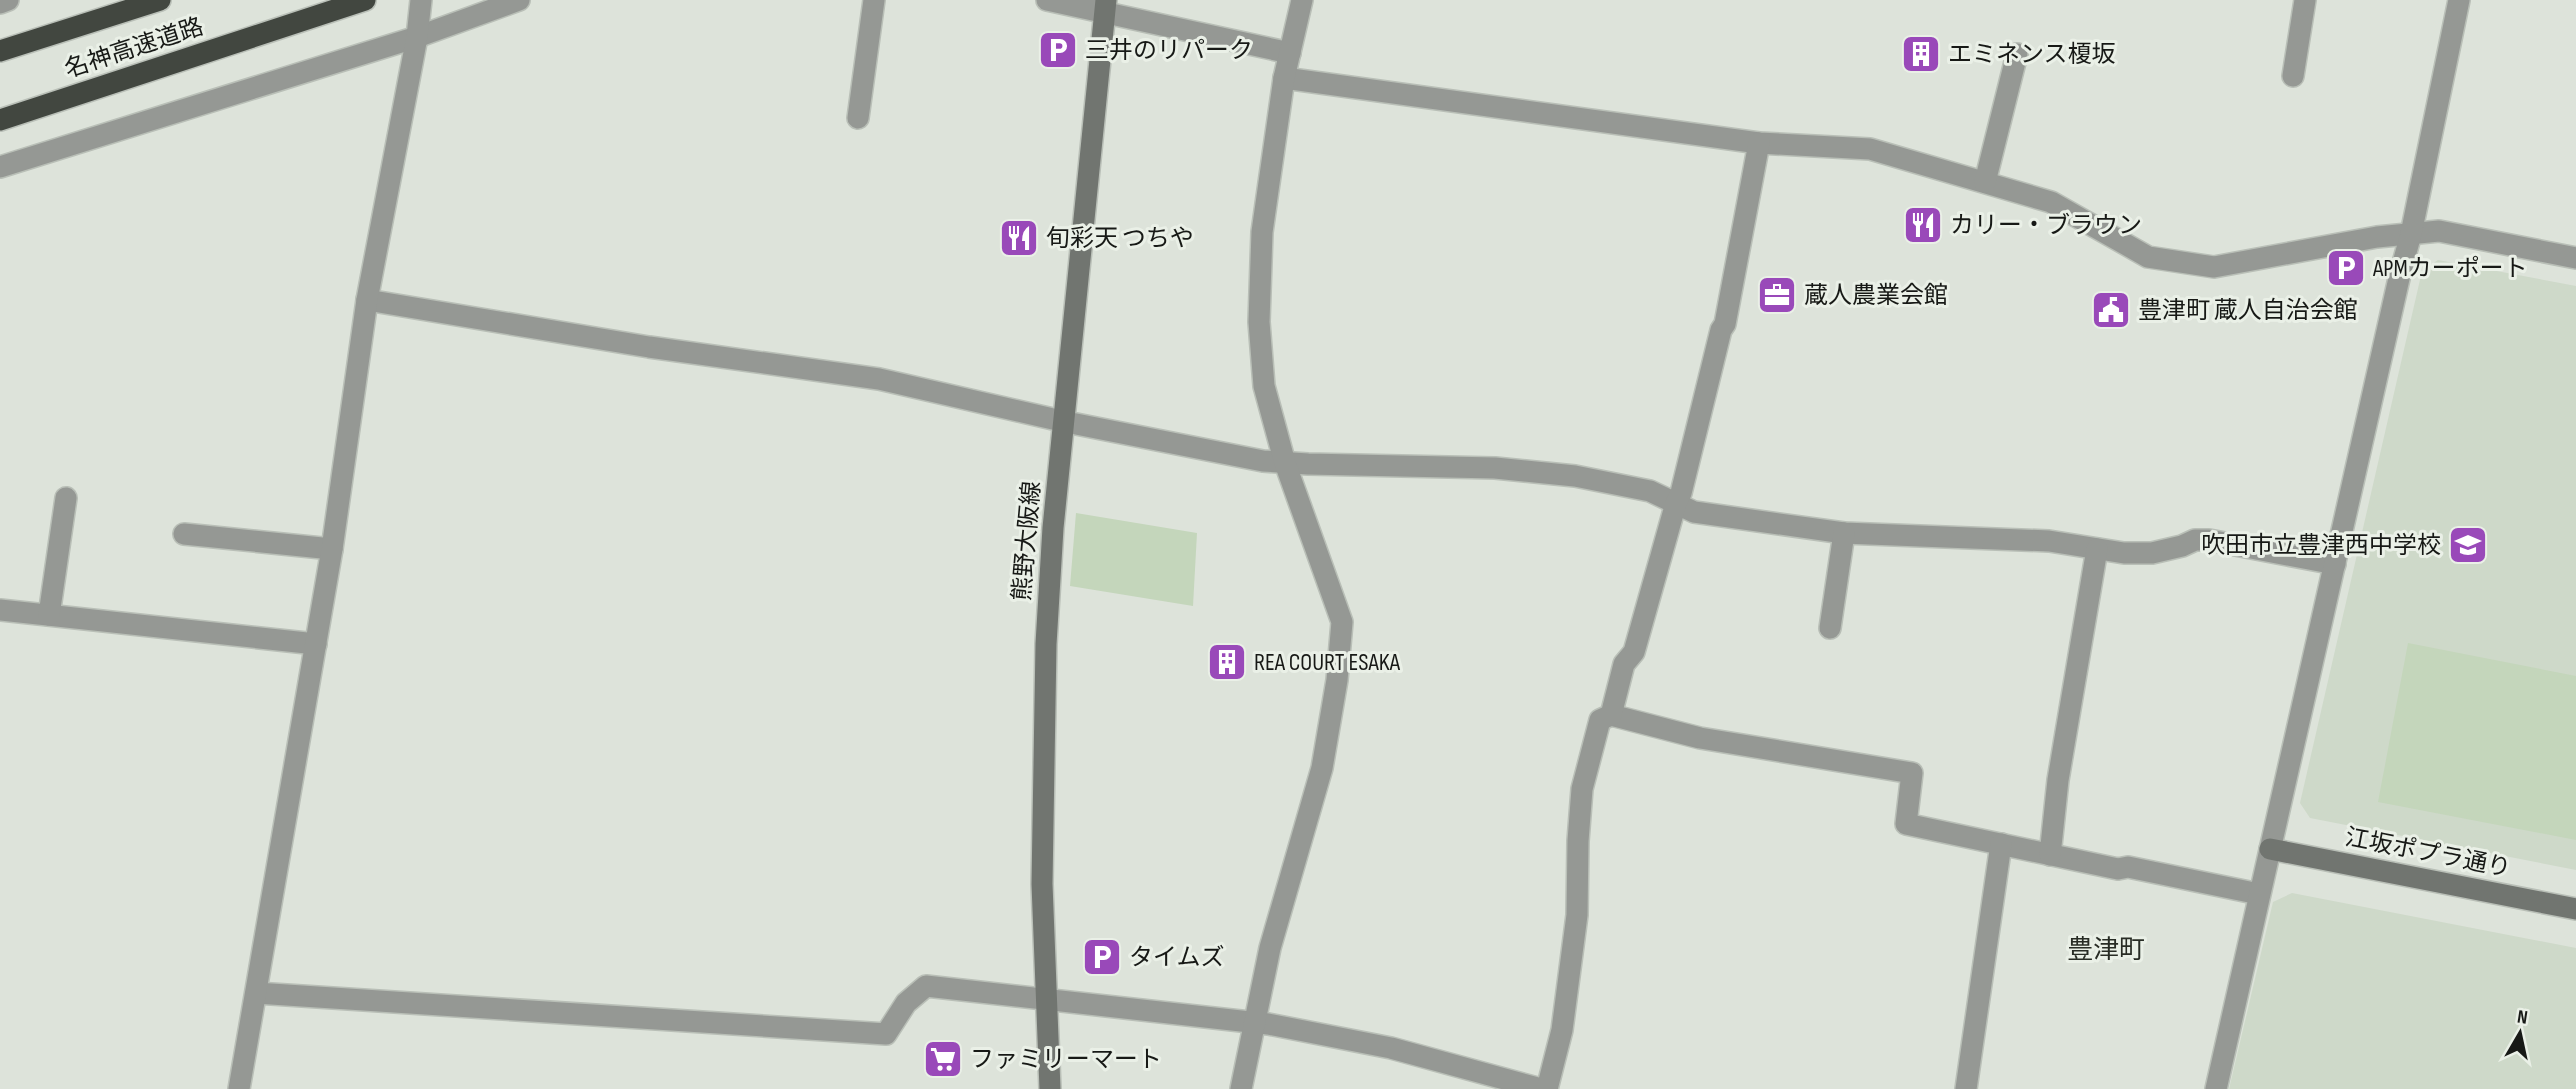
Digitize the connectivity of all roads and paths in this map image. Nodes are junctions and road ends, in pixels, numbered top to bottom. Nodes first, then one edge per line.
1 (8, 0) edge
2 (160, 0) edge
3 (365, 0) edge
4 (421, 0) edge
5 (519, 0) edge
6 (874, 0) edge
7 (1047, 0) edge
8 (1302, 0) edge
9 (2305, 0) edge
10 (2459, 0) edge
11 (0, 3) edge
12 (1105, 5) edge
13 (417, 37) junction
14 (0, 51) edge
15 (1290, 53) junction
16 (2017, 54) dead end
17 (2293, 76) dead end
18 (1284, 78) junction
19 (858, 118) dead end
20 (0, 120) edge
21 (1759, 143) junction
22 (0, 167) edge
23 (1985, 182) junction
24 (2411, 234) junction
25 (2576, 258) edge
26 (367, 300) junction
27 (1066, 422) junction
28 (1285, 463) junction
29 (66, 498) dead end
30 (1676, 503) junction
31 (1844, 533) junction
32 (184, 534) dead end
33 (332, 549) junction
34 (2097, 549) junction
35 (2335, 564) junction
36 (0, 610) edge
37 (49, 615) junction
38 (1830, 628) dead end
39 (316, 644) junction
40 (1611, 715) junction
41 (2001, 844) junction
42 (2270, 849) junction
43 (2050, 855) junction
44 (2259, 894) junction
45 (2576, 909) edge
46 (256, 993) junction
47 (1046, 1000) junction
48 (1254, 1024) junction
49 (239, 1089) edge
50 (1050, 1089) edge
51 (1241, 1089) edge
52 (1541, 1089) edge
53 (1547, 1089) edge
54 (1966, 1089) edge
55 (2216, 1089) edge

1 - 11 street
2 - 14 highway, 名神高速道路
3 - 20 highway, 名神高速道路
4 - 13 street
5 - 13 street
6 - 19 street
7 - 12 street
8 - 15 street
9 - 17 street
10 - 24 street
12 - 15 street
12 - 27 main road, 熊野大阪線
13 - 22 street
13 - 26 street
15 - 18 street
16 - 23 street
18 - 21 street
18 - 28 street
21 - 23 street
21 - 30 street
23 - 24 street
24 - 25 street
24 - 35 street
26 - 27 street
26 - 33 street
27 - 28 street
27 - 47 main road, 熊野大阪線
28 - 30 street
28 - 48 street
29 - 37 street
30 - 31 street
30 - 40 street
31 - 34 street
31 - 38 street
32 - 33 street
33 - 39 street
34 - 35 street
34 - 43 street
35 - 42 street
36 - 37 street
37 - 39 street
39 - 46 street
40 - 41 street
40 - 53 street
41 - 43 street
41 - 54 street
42 - 44 street
42 - 45 main road, 江坂ポプラ通り
43 - 44 street
44 - 55 street
46 - 47 street
46 - 49 street
47 - 48 street
47 - 50 main road, 熊野大阪線
48 - 51 street
48 - 52 street

